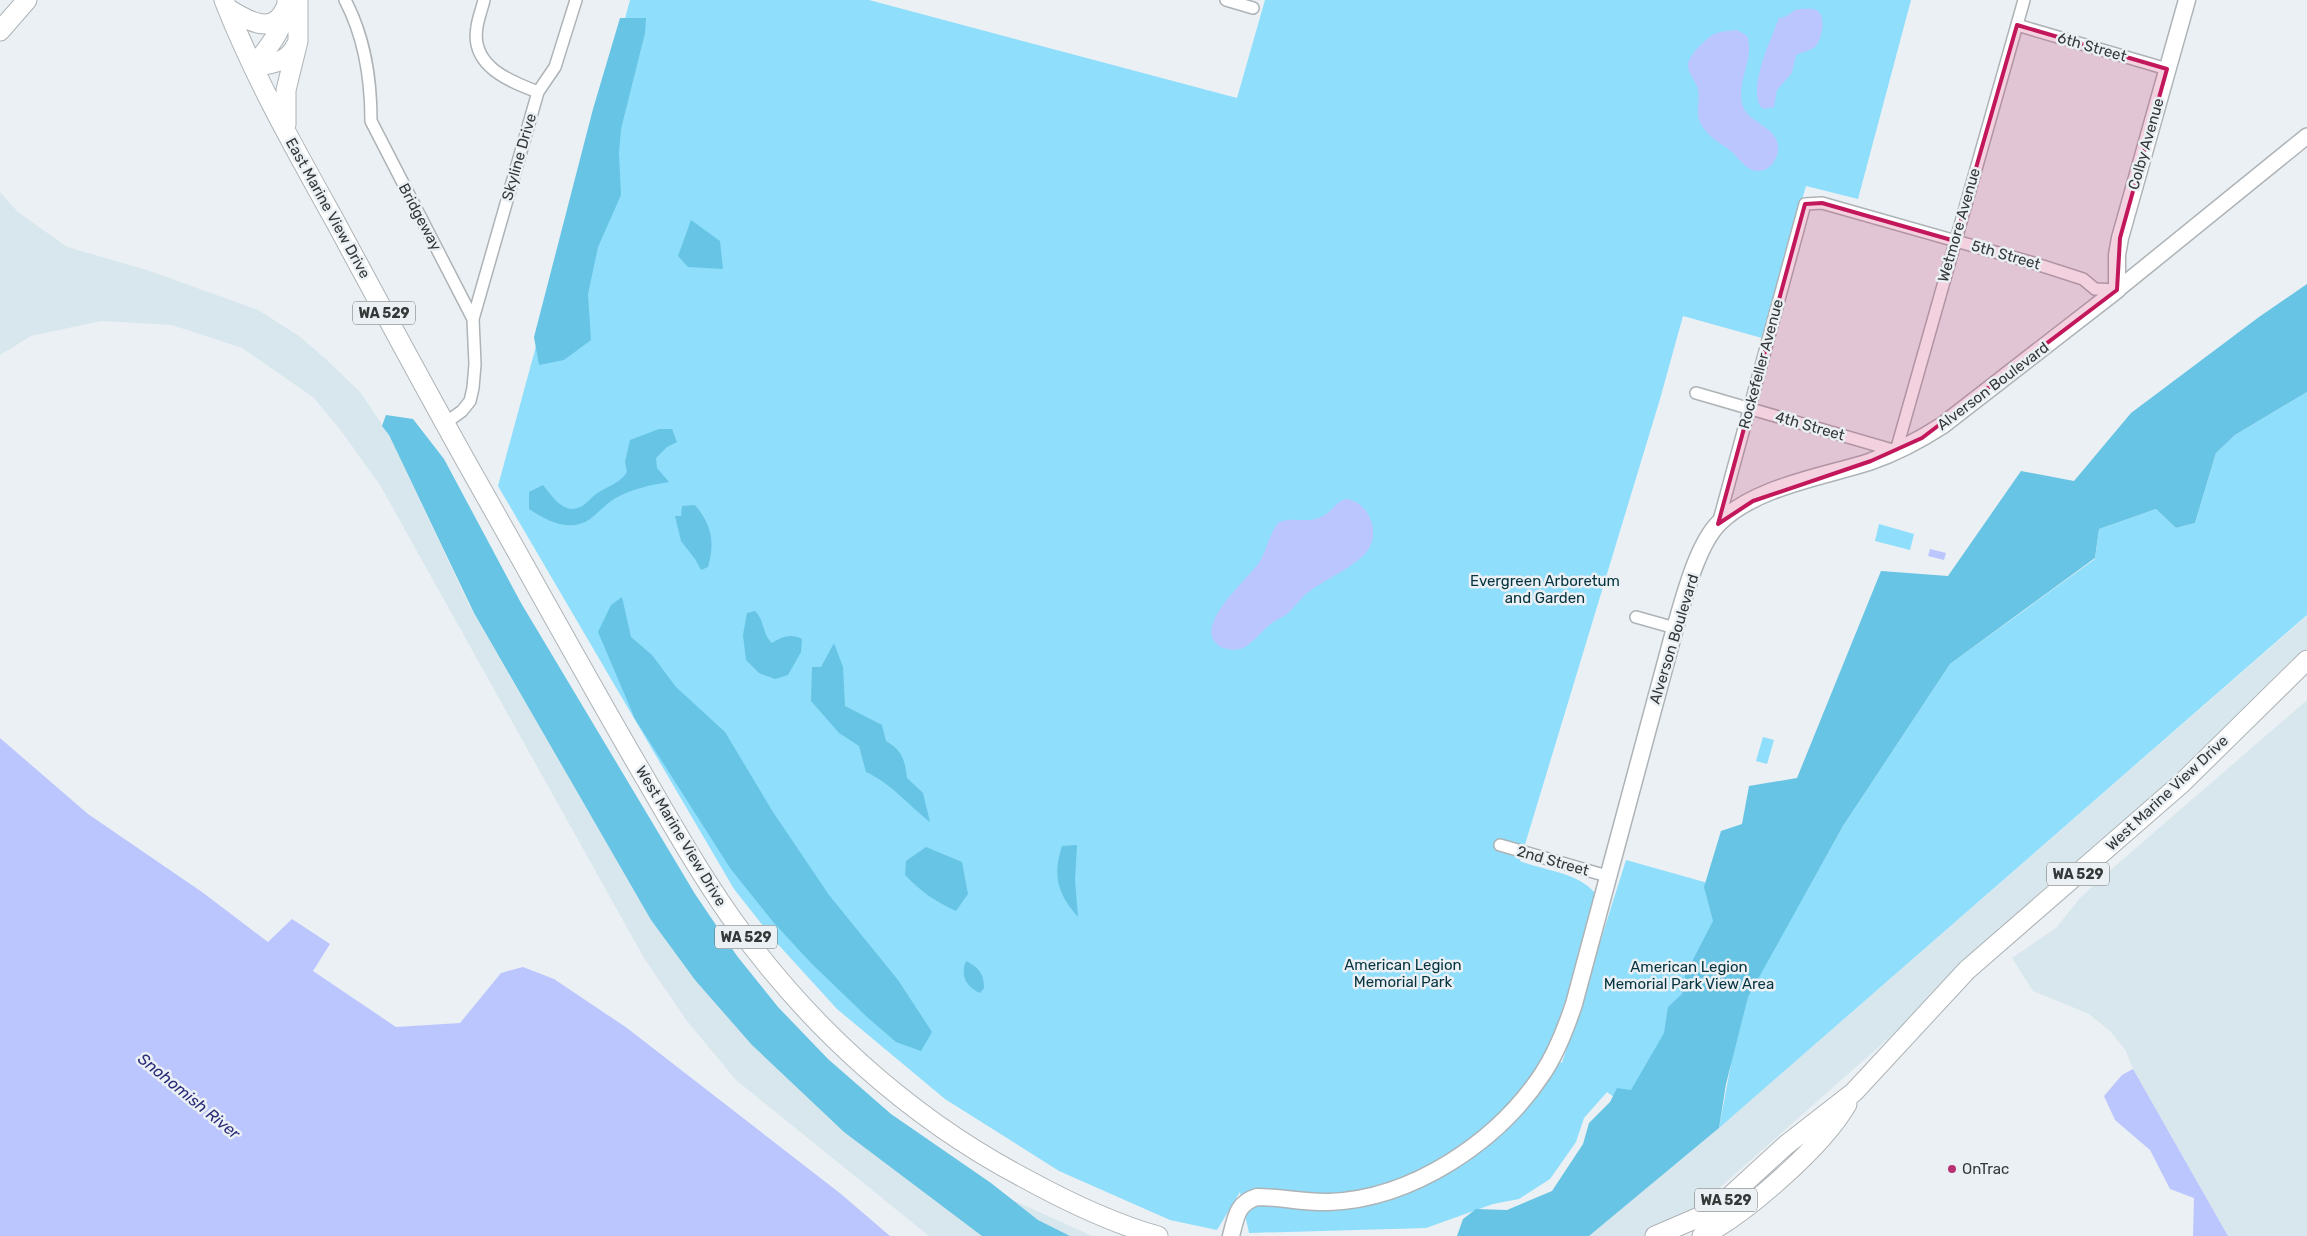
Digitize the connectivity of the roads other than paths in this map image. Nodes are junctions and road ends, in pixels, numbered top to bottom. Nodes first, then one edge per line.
1 (27, 0) edge
2 (345, 0) edge
3 (484, 0) edge
4 (576, 0) edge
5 (1226, 0) edge
6 (2024, 0) edge
7 (2187, 0) edge
8 (291, 2) edge
9 (225, 4) edge
10 (1254, 8) dead end
11 (2017, 25) junction
12 (4, 26) edge
13 (299, 34) junction
14 (253, 67) junction
15 (2167, 69) junction
16 (538, 92) junction
17 (287, 134) junction
18 (2307, 136) edge
19 (1805, 204) joint
20 (1955, 241) junction
21 (2117, 290) junction
22 (473, 318) junction
23 (1696, 393) dead end
24 (1748, 408) junction
25 (444, 424) junction
26 (1896, 451) junction
27 (483, 492) joint
28 (1718, 524) junction
29 (1636, 617) dead end
30 (1675, 628) junction
31 (2307, 660) edge
32 (1500, 845) dead end
33 (1607, 876) junction
34 (1854, 1092) junction
35 (1158, 1236) edge
36 (1231, 1236) edge
37 (1655, 1236) edge
38 (1702, 1236) edge

1 - 12 main road
2 - 22 street, Bridgeway
3 - 16 street
4 - 16 street, Skyline Drive
5 - 10 street
6 - 11 street, Wetmore Avenue
7 - 15 main road, Colby Avenue
8 - 9 main road
8 - 13 main road
8 - 14 main road
9 - 14 main road, East Marine View Drive / WA 529
11 - 15 street, 6th Street
11 - 20 street, Wetmore Avenue
13 - 14 main road
13 - 17 main road
14 - 17 main road, East Marine View Drive / WA 529
15 - 21 main road, Colby Avenue
16 - 22 street, Skyline Drive
17 - 25 main road, East Marine View Drive / WA 529
18 - 21 street, Alverson Boulevard
19 - 20 street, 5th Street
19 - 24 street, Rockefeller Avenue
20 - 21 street, 5th Street
20 - 26 street, Wetmore Avenue
21 - 26 main road, Alverson Boulevard
22 - 25 street, Bridgeway
23 - 24 street, 4th Street
24 - 26 street, 4th Street
24 - 28 street, Rockefeller Avenue
25 - 27 main road, East Marine View Drive / WA 529
26 - 28 main road, Alverson Boulevard
27 - 35 main road, West Marine View Drive / WA 529
28 - 30 main road, Alverson Boulevard
29 - 30 street
30 - 33 main road, Alverson Boulevard
31 - 34 main road, West Marine View Drive / WA 529
32 - 33 street, 2nd Street
33 - 36 main road, Alverson Boulevard
34 - 37 main road, West Marine View Drive / WA 529
34 - 38 main road, West Marine View Drive / WA 529

